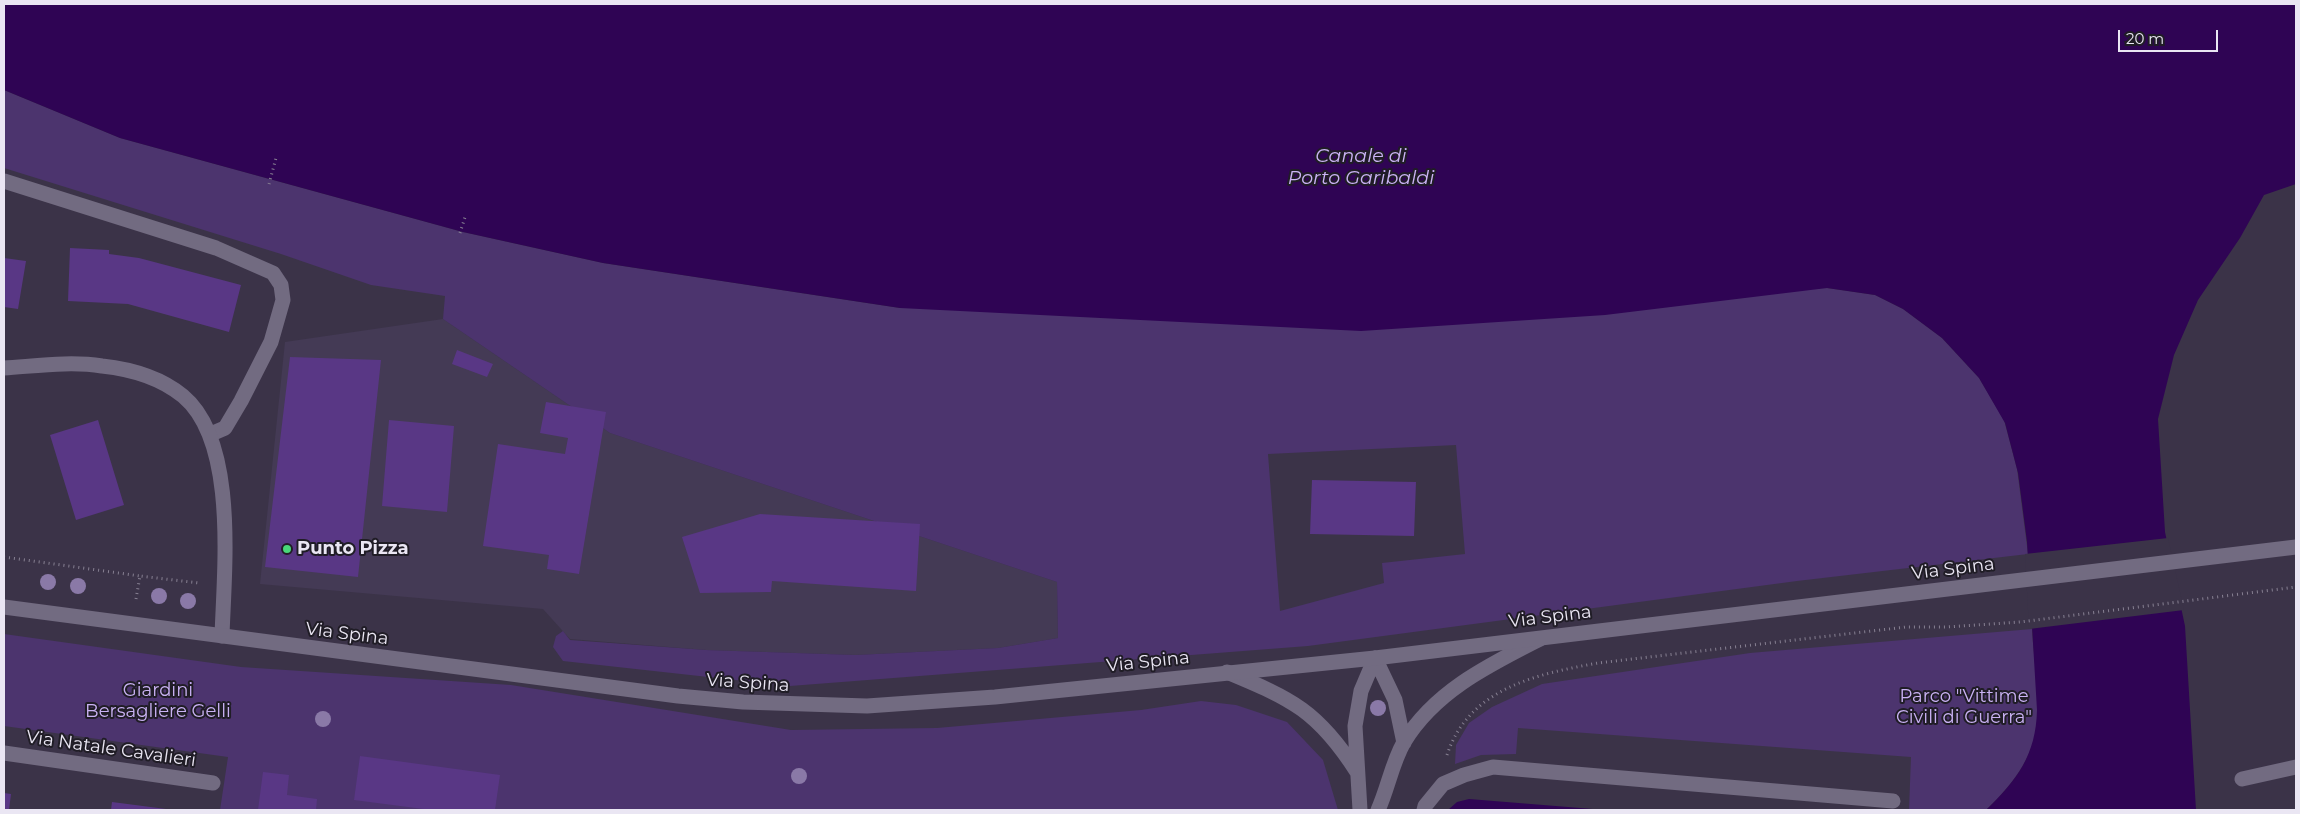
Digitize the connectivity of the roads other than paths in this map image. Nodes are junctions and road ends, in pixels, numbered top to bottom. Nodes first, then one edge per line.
1 (4, 180) edge
2 (4, 368) edge
3 (211, 434) junction
4 (2296, 547) edge
5 (4, 607) edge
6 (222, 636) junction
7 (1544, 637) junction
8 (1375, 658) junction
9 (1227, 672) junction
10 (1404, 743) junction
11 (4, 753) edge
12 (2296, 767) edge
13 (1356, 772) junction
14 (2242, 778) dead end
15 (213, 782) dead end
16 (1893, 801) dead end
17 (1360, 810) edge
18 (1378, 810) edge
19 (1424, 810) edge

1 - 3 street
2 - 3 street
3 - 6 street
4 - 7 street, Via Spina
5 - 6 street, Via Spina
6 - 9 street, Via Spina
7 - 8 street, Via Spina
7 - 10 street
8 - 9 street, Via Spina
8 - 10 street
8 - 13 street
9 - 13 street
10 - 18 street
11 - 15 street, Via Natale Cavalieri
12 - 14 street
13 - 17 street
16 - 19 street

